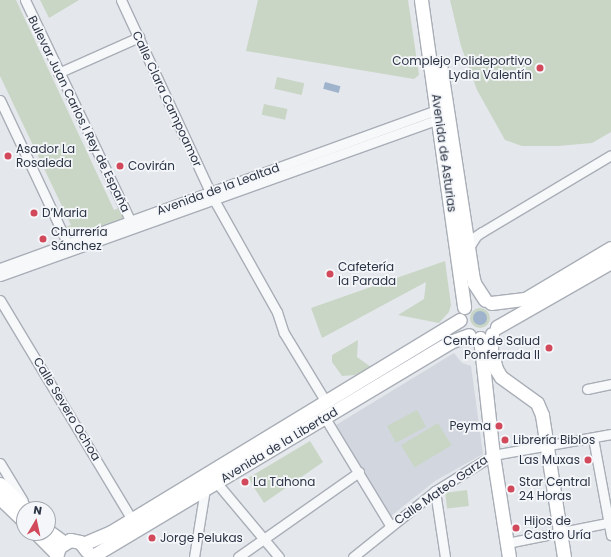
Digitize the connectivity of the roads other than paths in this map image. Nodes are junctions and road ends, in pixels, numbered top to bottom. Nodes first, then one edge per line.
1 (25, 0) edge
2 (121, 0) edge
3 (421, 0) edge
4 (430, 0) edge
5 (139, 37) junction
6 (58, 73) junction
7 (0, 100) edge
8 (438, 114) junction
9 (611, 155) edge
10 (212, 195) junction
11 (132, 224) junction
12 (464, 226) junction
13 (486, 230) junction
14 (69, 247) junction
15 (611, 248) edge
16 (468, 249) junction
17 (611, 262) edge
18 (0, 268) edge
19 (0, 276) edge
20 (0, 300) edge
21 (488, 302) junction
22 (464, 307) junction
23 (460, 320) junction
24 (494, 331) junction
25 (474, 337) junction
26 (611, 384) edge
27 (587, 389) dead end
28 (326, 402) junction
29 (325, 418) junction
30 (611, 434) edge
31 (593, 438) junction
32 (548, 446) junction
33 (493, 455) junction
34 (0, 463) edge
35 (359, 472) junction
36 (0, 484) edge
37 (210, 486) junction
38 (435, 491) junction
39 (0, 498) edge
40 (18, 501) edge
41 (22, 501) edge
42 (16, 513) edge
43 (132, 520) junction
44 (610, 522) edge
45 (390, 525) junction
46 (560, 532) junction
47 (611, 535) edge
48 (263, 540) junction
49 (46, 541) edge
50 (53, 541) edge
51 (507, 543) junction
52 (83, 544) junction
53 (58, 551) edge
54 (89, 557) edge
55 (194, 557) edge
56 (238, 557) edge
57 (279, 557) edge
58 (353, 557) edge
59 (445, 557) edge
60 (509, 557) edge
61 (564, 557) edge

1 - 6 street, Bulevar Juan Carlos I Rey de España
2 - 5 street, Calle Clara Campoamor
3 - 8 main road, Avenida de Asturias
4 - 12 main road, Avenida de Asturias
5 - 6 street
5 - 10 street, Calle Clara Campoamor
6 - 11 street, Bulevar Juan Carlos I Rey de España
7 - 14 street
8 - 10 street, Avenida de la Lealtad
8 - 22 main road, Avenida de Asturias
9 - 13 street
10 - 11 street, Avenida de la Lealtad
10 - 28 street, Avenida de la Lealtad
11 - 14 street, Avenida de la Lealtad
12 - 13 street
12 - 16 main road, Avenida de Asturias
13 - 16 street
14 - 18 street, Avenida de la Lealtad
14 - 19 street, Avenida de la Lealtad
15 - 21 main road
16 - 21 main road, Avenida de Asturias
17 - 24 main road
20 - 43 street, Calle Severo Ochoa
21 - 22 main road
21 - 24 main road
22 - 23 main road
23 - 25 main road
23 - 28 main road, Avenida de la Libertad
24 - 25 main road
24 - 32 main road
25 - 29 main road, Avenida de la Libertad
25 - 33 main road
26 - 27 street
28 - 43 main road, Avenida de la Libertad
29 - 35 street
29 - 37 main road, Avenida de la Libertad
30 - 31 street
31 - 32 street
31 - 44 street
32 - 33 street
32 - 46 main road
33 - 38 street, Calle Mateo Garza
33 - 51 main road
34 - 41 street
35 - 45 street
35 - 48 street
36 - 40 main road
37 - 48 street
37 - 54 main road, Avenida de la Libertad
37 - 55 street
38 - 45 street, Calle Mateo Garza
38 - 59 street
39 - 42 main road
43 - 52 main road, Avenida de la Libertad
44 - 46 street
44 - 47 street
45 - 58 street, Calle Mateo Garza
46 - 51 street
46 - 61 main road
48 - 56 street
48 - 57 street
49 - 53 main road
50 - 53 main road
51 - 60 main road
52 - 53 main road
52 - 54 main road

